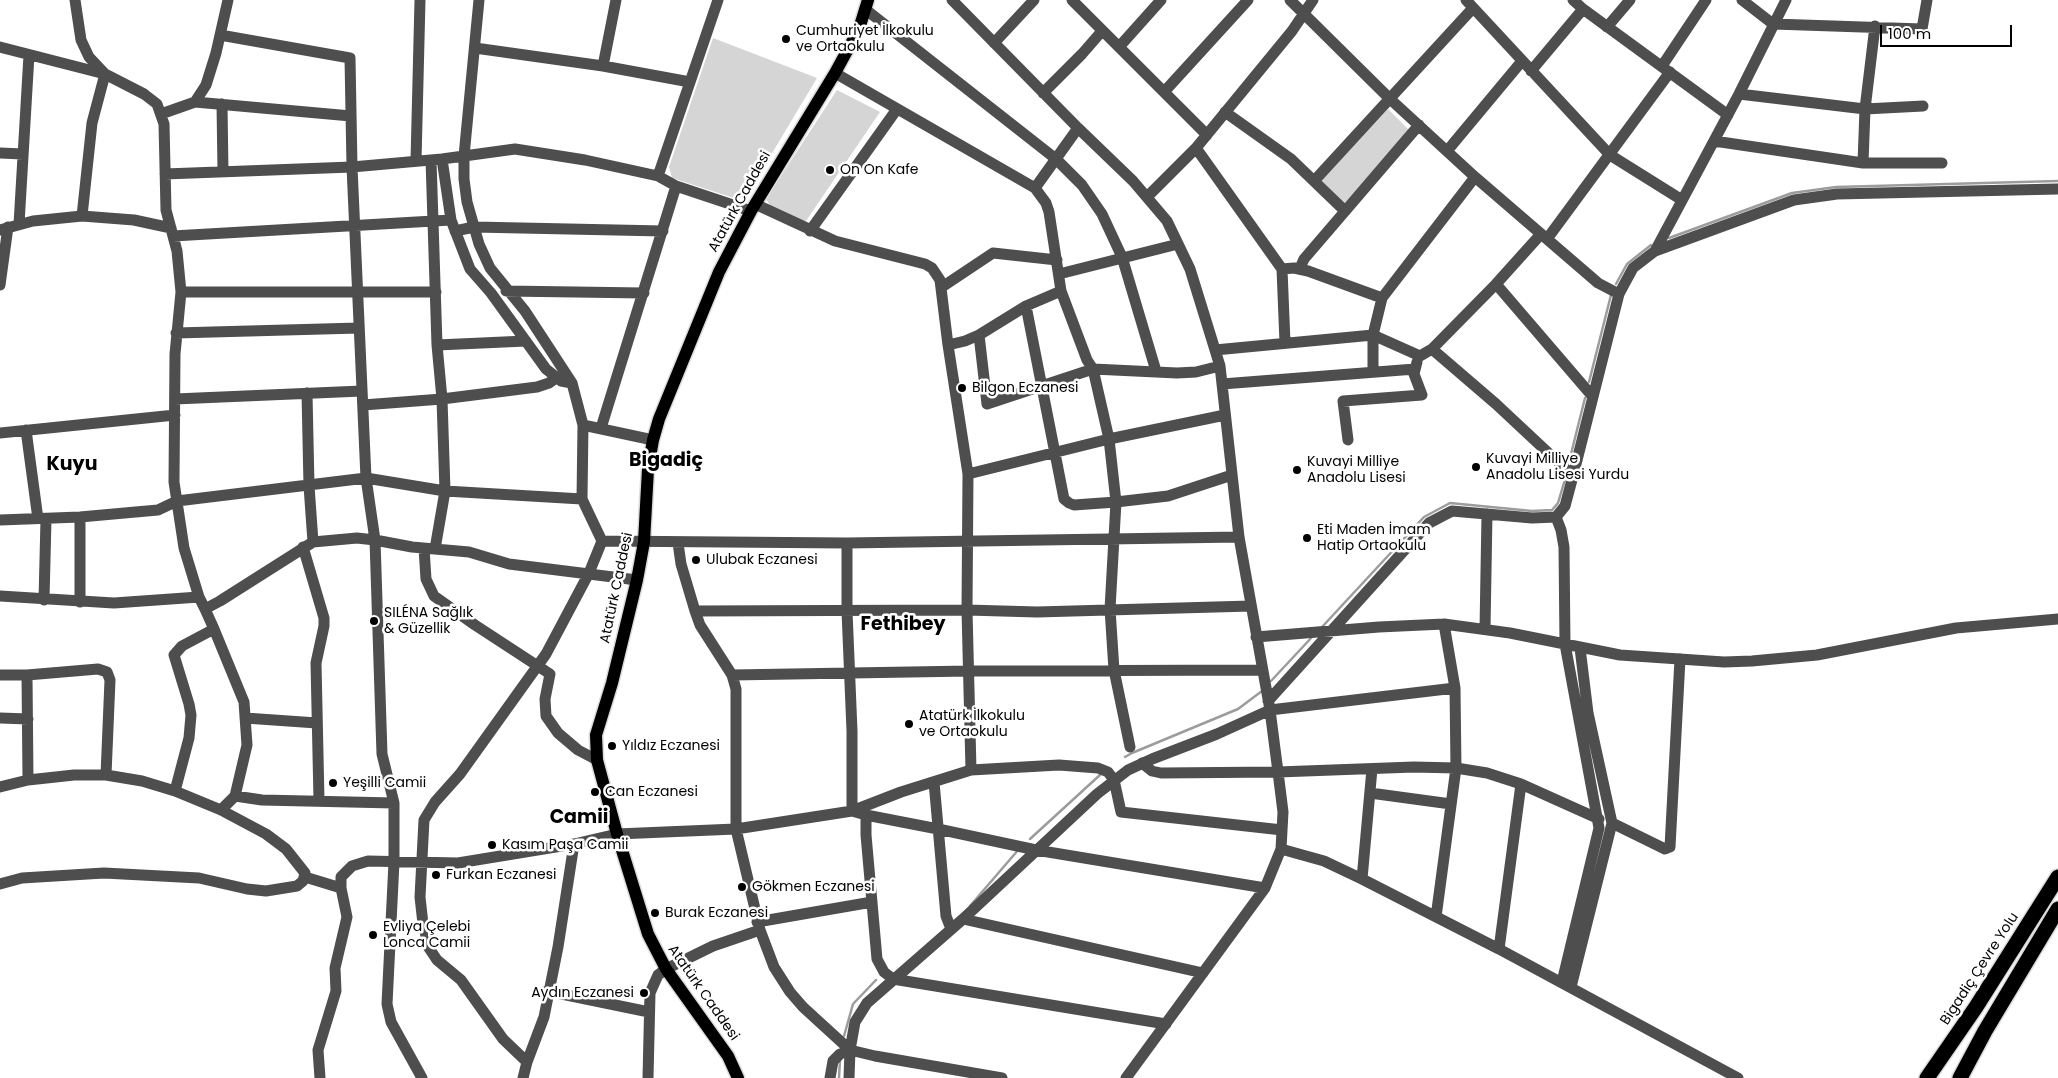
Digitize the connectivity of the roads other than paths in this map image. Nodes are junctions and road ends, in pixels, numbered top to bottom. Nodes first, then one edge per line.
1 (76, 0) edge
2 (228, 0) edge
3 (420, 0) edge
4 (479, 0) edge
5 (616, 0) edge
6 (718, 0) edge
7 (952, 0) edge
8 (1034, 0) edge
9 (1072, 0) edge
10 (1161, 0) edge
11 (1248, 0) edge
12 (1290, 0) edge
13 (1314, 0) edge
14 (1574, 0) edge
15 (1630, 0) edge
16 (1706, 0) edge
17 (1742, 0) edge
18 (1786, 0) edge
19 (1927, 0) edge
20 (1470, 4) edge
21 (867, 5) edge
22 (1583, 9) junction
23 (1303, 13) junction
24 (1773, 24) junction
25 (1875, 26) junction
26 (1607, 27) junction
27 (1102, 30) junction
28 (220, 35) junction
29 (994, 43) junction
30 (0, 47) edge
31 (1118, 47) junction
32 (475, 48) junction
33 (29, 55) junction
34 (1522, 61) junction
35 (604, 66) junction
36 (1666, 69) junction
37 (1531, 71) junction
38 (835, 73) junction
39 (105, 74) junction
40 (690, 82) junction
41 (1043, 92) junction
42 (1164, 92) junction
43 (1739, 94) junction
44 (1389, 98) junction
45 (195, 102) junction
46 (222, 104) junction
47 (1923, 106) dead end
48 (897, 109) junction
49 (1865, 109) junction
50 (1225, 112) junction
51 (161, 114) junction
52 (1728, 115) junction
53 (351, 116) junction
54 (1419, 125) junction
55 (1078, 128) junction
56 (1207, 135) junction
57 (1714, 141) junction
58 (1196, 148) junction
59 (1447, 151) junction
60 (0, 152) edge
61 (23, 154) junction
62 (1610, 155) junction
63 (464, 156) junction
64 (436, 159) junction
65 (1056, 159) junction
66 (416, 161) junction
67 (1863, 163) junction
68 (1942, 163) dead end
69 (352, 167) junction
70 (223, 172) junction
71 (165, 174) junction
72 (658, 176) junction
73 (1475, 177) junction
74 (1314, 181) junction
75 (676, 186) junction
76 (1035, 188) junction
77 (2058, 188) edge
78 (1147, 197) junction
79 (1682, 200) junction
80 (753, 207) junction
81 (1345, 211) junction
82 (82, 216) junction
83 (433, 219) junction
84 (451, 220) junction
85 (355, 225) junction
86 (9, 227) edge
87 (474, 227) junction
88 (455, 231) junction
89 (663, 231) junction
90 (810, 231) junction
91 (172, 232) junction
92 (1544, 237) junction
93 (1178, 244) junction
94 (1654, 251) junction
95 (1057, 260) junction
96 (1123, 260) junction
97 (1300, 268) junction
98 (1282, 269) junction
99 (1059, 274) junction
100 (1496, 284) junction
101 (0, 285) edge
102 (942, 287) junction
103 (510, 291) junction
104 (1061, 291) junction
105 (181, 292) junction
106 (358, 292) junction
107 (436, 292) junction
108 (491, 293) junction
109 (644, 293) junction
110 (1619, 294) junction
111 (1382, 298) junction
112 (1026, 306) junction
113 (359, 328) junction
114 (176, 333) junction
115 (979, 335) junction
116 (1373, 335) junction
117 (526, 341) junction
118 (1285, 343) junction
119 (438, 345) junction
120 (948, 345) junction
121 (1432, 349) junction
122 (1214, 350) junction
123 (1420, 356) junction
124 (1220, 366) junction
125 (1093, 370) junction
126 (1414, 370) junction
127 (1156, 371) junction
128 (1373, 371) junction
129 (556, 378) junction
130 (572, 383) junction
131 (1222, 384) junction
132 (1042, 387) junction
133 (362, 391) junction
134 (307, 393) junction
135 (1593, 397) junction
136 (442, 399) junction
137 (175, 400) junction
138 (363, 405) junction
139 (175, 415) junction
140 (1225, 415) junction
141 (583, 425) junction
142 (601, 428) junction
143 (26, 430) junction
144 (0, 433) edge
145 (1109, 439) junction
146 (653, 440) junction
147 (1348, 440) dead end
148 (1055, 453) junction
149 (968, 474) junction
150 (1232, 474) junction
151 (1573, 476) junction
152 (366, 478) junction
153 (309, 486) junction
154 (445, 491) junction
155 (582, 499) junction
156 (177, 501) junction
157 (1116, 502) junction
158 (1487, 514) junction
159 (80, 517) junction
160 (1556, 517) junction
161 (42, 519) junction
162 (0, 520) edge
163 (1239, 536) junction
164 (1115, 539) junction
165 (375, 540) junction
166 (602, 541) junction
167 (644, 542) junction
168 (967, 542) junction
169 (678, 543) junction
170 (847, 543) junction
171 (308, 545) junction
172 (429, 549) junction
173 (589, 573) junction
174 (637, 580) junction
175 (0, 596) edge
176 (198, 597) junction
177 (44, 600) junction
178 (80, 602) junction
179 (1250, 606) junction
180 (205, 609) junction
181 (1110, 609) junction
182 (967, 610) junction
183 (694, 611) junction
184 (847, 612) junction
185 (2058, 618) edge
186 (1444, 624) junction
187 (214, 629) junction
188 (1485, 629) junction
189 (1332, 631) junction
190 (1256, 637) junction
191 (1565, 644) junction
192 (1580, 648) junction
193 (1680, 659) junction
194 (537, 667) junction
195 (1114, 670) junction
196 (1262, 670) junction
197 (969, 671) junction
198 (851, 673) junction
199 (0, 675) edge
200 (27, 675) junction
201 (732, 676) junction
202 (1455, 688) junction
203 (1269, 705) junction
204 (0, 718) edge
205 (245, 718) junction
206 (28, 719) junction
207 (317, 723) junction
208 (1130, 747) dead end
209 (597, 760) junction
210 (1142, 763) junction
211 (1372, 768) junction
212 (1456, 768) junction
213 (971, 770) junction
214 (1278, 772) junction
215 (106, 775) junction
216 (28, 780) junction
217 (1114, 780) junction
218 (934, 782) junction
219 (1521, 784) junction
220 (0, 786) edge
221 (175, 791) junction
222 (1370, 793) junction
223 (235, 796) junction
224 (319, 800) junction
225 (394, 803) junction
226 (1451, 804) junction
227 (222, 810) junction
228 (852, 811) junction
229 (866, 815) junction
230 (1599, 819) junction
231 (1612, 823) junction
232 (736, 829) junction
233 (938, 829) junction
234 (1282, 830) junction
235 (617, 834) junction
236 (574, 844) junction
237 (1281, 849) junction
238 (1036, 850) junction
239 (394, 862) junction
240 (423, 863) junction
241 (305, 877) junction
242 (2058, 877) edge
243 (1362, 879) junction
244 (0, 884) edge
245 (341, 888) junction
246 (1265, 888) junction
247 (872, 902) junction
248 (2058, 909) edge
249 (1436, 917) junction
250 (963, 920) junction
251 (758, 926) junction
252 (951, 929) junction
253 (1499, 949) junction
254 (666, 969) junction
255 (1203, 973) junction
256 (893, 979) junction
257 (1566, 985) junction
258 (548, 991) junction
259 (649, 1012) junction
260 (1166, 1024) junction
261 (850, 1050) junction
262 (528, 1062) junction
263 (928, 1065) junction
264 (320, 1078) edge
265 (422, 1078) edge
266 (523, 1078) edge
267 (648, 1078) edge
268 (738, 1078) edge
269 (830, 1078) edge
270 (849, 1078) edge
271 (928, 1078) edge
272 (1002, 1078) edge
273 (1126, 1078) edge
274 (1738, 1078) edge
275 (1927, 1078) edge
276 (1960, 1078) edge

1 - 39 street
2 - 28 street
3 - 66 street
4 - 32 street
5 - 35 street
6 - 40 street
7 - 29 street
8 - 29 street
9 - 27 street
10 - 31 street
11 - 42 street
12 - 23 street
13 - 23 street
14 - 22 street
15 - 26 street
16 - 36 street
17 - 24 street
18 - 24 street
19 - 25 street
20 - 34 street
20 - 44 street
21 - 38 main road, Atatürk Caddesi
21 - 65 street
22 - 26 street
22 - 37 street
23 - 44 street
23 - 50 street
24 - 25 street
24 - 43 street
25 - 49 street
26 - 36 street
27 - 31 street
27 - 41 street
28 - 45 street
28 - 53 street
29 - 41 street
30 - 33 street
31 - 42 street
32 - 35 street
32 - 63 street
33 - 39 street
33 - 61 street
34 - 37 street
34 - 59 street
35 - 40 street
36 - 52 street
36 - 62 street
37 - 62 street
38 - 48 street
38 - 80 main road, Atatürk Caddesi
39 - 51 street
39 - 82 street
40 - 72 street
41 - 55 street
42 - 56 street
43 - 49 street
43 - 52 street
44 - 54 street
44 - 74 street
45 - 46 street
45 - 51 street
46 - 53 street
46 - 70 street
47 - 49 street
48 - 76 street
48 - 90 street
49 - 67 street
50 - 56 street
50 - 74 street
51 - 71 street
52 - 57 street
53 - 69 street
54 - 59 street
54 - 81 street
55 - 65 street
55 - 78 street
56 - 58 street
57 - 67 street
57 - 79 street
58 - 78 street
58 - 98 street
59 - 73 street
60 - 61 street
61 - 86 street
62 - 79 street
62 - 92 street
63 - 64 street
63 - 72 street
63 - 87 street
64 - 66 street
64 - 83 street
64 - 84 street
65 - 76 street
65 - 96 street
66 - 69 street
67 - 68 street
69 - 70 street
69 - 85 street
70 - 71 street
71 - 91 street
72 - 75 street
73 - 92 street
73 - 111 street
74 - 81 street
75 - 80 street
75 - 89 street
76 - 95 street
77 - 94 street
78 - 93 street
79 - 94 street
80 - 90 street
80 - 146 main road, Atatürk Caddesi
81 - 97 street
82 - 86 street
82 - 91 street
83 - 84 street
83 - 85 street
83 - 107 street
84 - 88 street
85 - 91 street
85 - 106 street
86 - 101 street
87 - 88 street
87 - 89 street
87 - 103 street
88 - 108 street
89 - 109 street
90 - 102 street
91 - 105 street
92 - 100 street
92 - 110 street
93 - 96 street
93 - 122 street
94 - 110 street
95 - 99 street
95 - 102 street
96 - 99 street
96 - 127 street
97 - 98 street
97 - 111 street
98 - 118 street
99 - 104 street
100 - 121 street
100 - 135 street
102 - 120 street
103 - 108 street
103 - 109 street
103 - 130 street
104 - 112 street
104 - 125 street
105 - 106 street
105 - 114 street
106 - 107 street
106 - 113 street
107 - 119 street
108 - 117 street
109 - 142 street
110 - 135 street
111 - 116 street
112 - 115 street
112 - 132 street
113 - 114 street
113 - 133 street
114 - 137 street
115 - 120 street
115 - 132 street
116 - 118 street
116 - 123 street
116 - 128 street
117 - 119 street
117 - 129 street
118 - 122 street
119 - 136 street
120 - 149 street
121 - 123 street
121 - 151 street
122 - 124 street
123 - 126 street
124 - 127 street
124 - 131 street
125 - 127 street
125 - 132 street
125 - 145 street
126 - 128 street
126 - 147 street
128 - 131 street
129 - 130 street
129 - 136 street
130 - 141 street
131 - 140 street
132 - 148 street
133 - 134 street
133 - 138 street
134 - 137 street
134 - 153 street
135 - 151 street
136 - 138 street
136 - 154 street
137 - 139 street
138 - 152 street
139 - 143 street
139 - 156 street
140 - 145 street
140 - 150 street
141 - 142 street
141 - 155 street
142 - 146 street
143 - 144 street
143 - 161 street
145 - 148 street
145 - 157 street
146 - 167 main road, Atatürk Caddesi
148 - 149 street
148 - 157 street
149 - 168 street
150 - 157 street
150 - 163 street
151 - 160 street
152 - 153 street
152 - 154 street
152 - 165 street
153 - 156 street
153 - 171 street
154 - 155 street
154 - 172 street
155 - 166 street
156 - 159 street
156 - 176 street
157 - 164 street
158 - 160 street
158 - 188 street
158 - 189 street
159 - 161 street
159 - 178 street
160 - 191 street
161 - 162 street
161 - 177 street
163 - 164 street
163 - 179 street
164 - 168 street
164 - 181 street
165 - 171 street
165 - 172 street
165 - 225 street
166 - 167 street
166 - 173 street
167 - 169 street
167 - 174 main road, Atatürk Caddesi
168 - 170 street
168 - 182 street
169 - 170 street
169 - 183 street
170 - 184 street
171 - 180 street
171 - 207 street
172 - 173 street
172 - 194 street
173 - 174 street
173 - 194 street
174 - 209 main road, Atatürk Caddesi
175 - 177 street
176 - 178 street
176 - 180 street
177 - 178 street
179 - 181 street
179 - 190 street
180 - 187 street
181 - 182 street
181 - 195 street
182 - 184 street
182 - 197 street
183 - 184 street
183 - 201 street
184 - 198 street
185 - 193 street
186 - 188 street
186 - 189 street
186 - 202 street
187 - 205 street
187 - 221 street
188 - 191 street
189 - 190 street
189 - 203 street
190 - 196 street
191 - 192 street
191 - 230 street
192 - 193 street
192 - 231 street
193 - 231 street
194 - 209 street
194 - 240 street
195 - 196 street
195 - 197 street
195 - 208 street
196 - 203 street
197 - 198 street
197 - 213 street
198 - 201 street
198 - 228 street
199 - 200 street
200 - 206 street
200 - 215 street
201 - 232 street
202 - 203 street
202 - 212 street
203 - 210 street
203 - 214 street
204 - 206 street
205 - 207 street
205 - 223 street
206 - 216 street
207 - 224 street
209 - 235 main road, Atatürk Caddesi
210 - 214 street
210 - 217 street
211 - 212 street
211 - 214 street
211 - 222 street
212 - 219 street
212 - 226 street
213 - 217 street
213 - 218 street
214 - 234 street
215 - 216 street
215 - 221 street
216 - 220 street
217 - 234 street
217 - 238 street
218 - 228 street
218 - 233 street
219 - 230 street
219 - 253 street
221 - 227 street
222 - 226 street
222 - 243 street
223 - 224 street
223 - 227 street
224 - 225 street
225 - 239 street
226 - 249 street
227 - 241 street
228 - 229 street
228 - 232 street
229 - 233 street
229 - 247 street
230 - 257 street
231 - 257 street
232 - 235 street
232 - 251 street
233 - 238 street
233 - 252 street
234 - 237 street
235 - 236 street
235 - 254 main road, Atatürk Caddesi
236 - 240 street
236 - 258 street
237 - 243 street
237 - 246 street
238 - 246 street
238 - 250 street
239 - 240 street
239 - 245 street
239 - 265 street
240 - 262 street
241 - 244 street
241 - 245 street
242 - 275 highway, Bigadiç Çevre Yolu
243 - 249 street
245 - 264 street
246 - 255 street
247 - 251 street
247 - 256 street
248 - 276 highway
249 - 253 street
250 - 252 street
250 - 255 street
251 - 254 street
251 - 261 street
252 - 256 street
253 - 257 street
254 - 259 street
254 - 268 main road, Atatürk Caddesi
255 - 260 street
256 - 260 street
256 - 261 street
257 - 274 street
258 - 259 street
258 - 262 street
259 - 267 street
260 - 273 street
261 - 263 street
261 - 269 street
261 - 270 street
262 - 266 street
263 - 271 street
263 - 272 street

